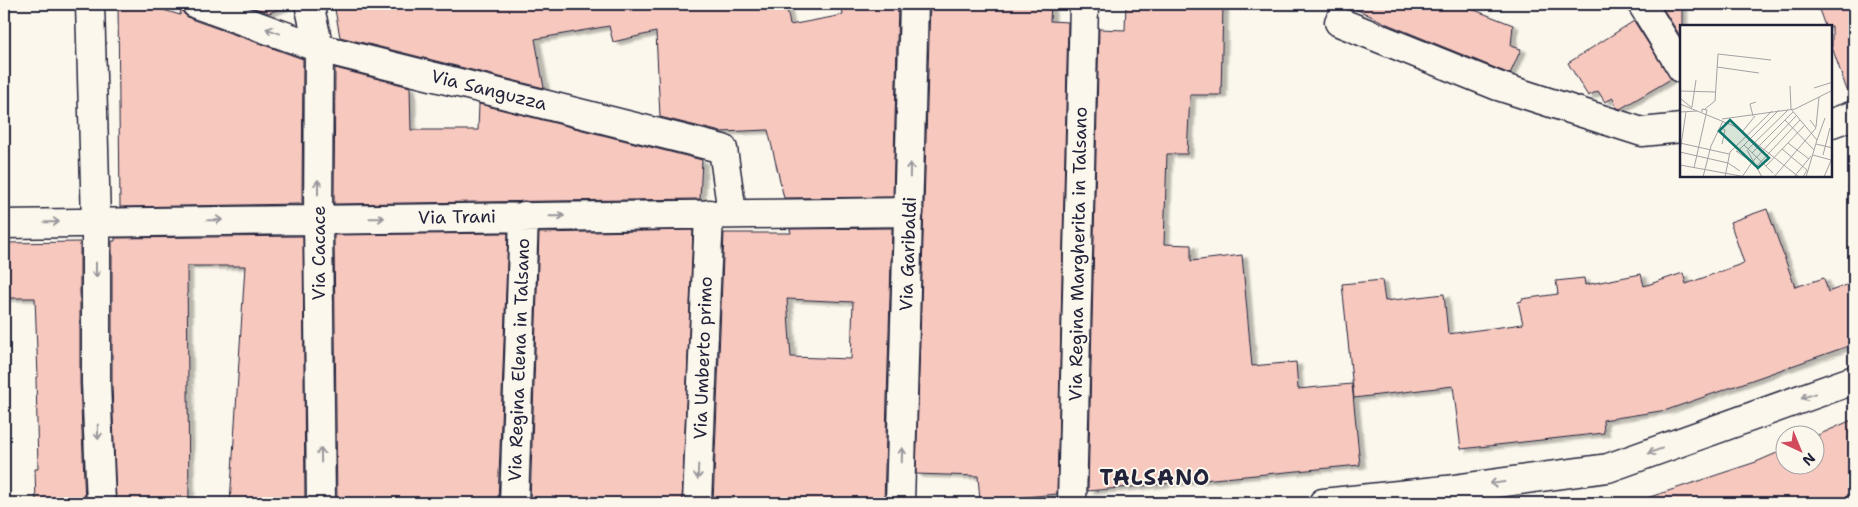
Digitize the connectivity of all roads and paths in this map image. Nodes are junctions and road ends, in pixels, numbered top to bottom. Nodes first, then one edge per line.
1 (90, 4) edge
2 (196, 4) edge
3 (310, 4) edge
4 (914, 4) edge
5 (1084, 4) edge
6 (1642, 4) edge
7 (1339, 22) dead end
8 (319, 48) junction
9 (1680, 66) edge
10 (1854, 115) edge
11 (1833, 124) edge
12 (1680, 128) edge
13 (909, 212) junction
14 (721, 213) junction
15 (524, 216) junction
16 (318, 219) junction
17 (96, 221) junction
18 (4, 224) edge
19 (1854, 380) edge
20 (1448, 497) edge
21 (101, 503) edge
22 (321, 503) edge
23 (514, 503) edge
24 (697, 503) edge
25 (900, 503) edge
26 (1072, 503) edge
27 (1323, 503) edge

1 - 17 street
8 -> 2 street, Via Sanguzza
3 - 8 street, Via Cacace
13 -> 4 street, Via Garibaldi
5 - 26 street, Via Regina Margherita in Talsano
6 - 9 street
7 - 12 street
8 - 14 street, Via Sanguzza
16 -> 8 street, Via Cacace
10 - 11 street
13 - 14 street, Via Trani
25 -> 13 street, Via Garibaldi
15 -> 14 street, Via Trani
14 -> 24 street, Via Umberto primo
16 -> 15 street, Via Trani
15 - 23 street, Via Regina Elena in Talsano
17 -> 16 street, Via Trani
22 -> 16 street, Via Cacace
18 -> 17 street, Via Trani
17 -> 21 street
19 -> 20 street
20 - 27 street

